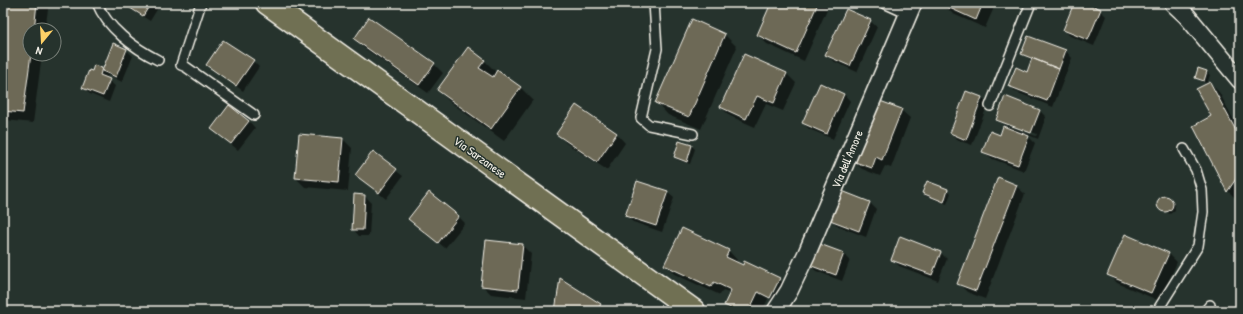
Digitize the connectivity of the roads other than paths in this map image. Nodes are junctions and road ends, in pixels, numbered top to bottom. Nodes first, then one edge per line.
1 (97, 3) edge
2 (201, 3) edge
3 (267, 3) edge
4 (654, 3) edge
5 (884, 3) edge
6 (1031, 3) edge
7 (1173, 3) edge
8 (911, 8) edge
9 (158, 60) dead end
10 (1240, 80) edge
11 (990, 106) dead end
12 (254, 115) dead end
13 (693, 134) dead end
14 (1184, 149) dead end
15 (694, 311) edge
16 (776, 311) edge
17 (1157, 311) edge

1 - 9 lane
2 - 12 lane
3 - 15 main road, Via Sarzanese
4 - 13 lane
5 - 8 lane
6 - 11 lane
7 - 10 street
8 - 16 street, Via dell'Amore
14 - 17 lane

